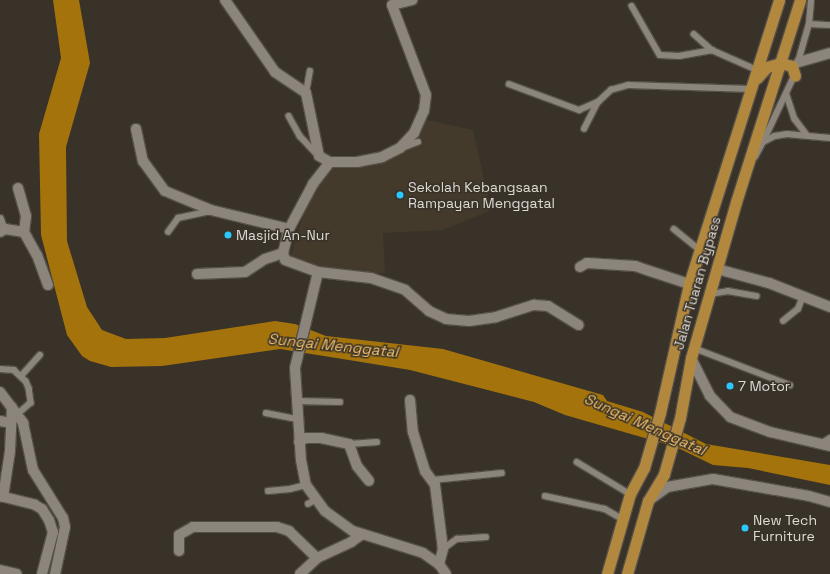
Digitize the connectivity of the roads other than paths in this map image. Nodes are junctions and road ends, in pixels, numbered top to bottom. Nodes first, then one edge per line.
1 (225, 0) edge
2 (412, 0) edge
3 (779, 0) edge
4 (800, 0) edge
5 (811, 0) edge
6 (391, 3) edge
7 (632, 6) dead end
8 (809, 24) junction
9 (830, 25) edge
10 (694, 34) dead end
11 (712, 50) junction
12 (830, 53) edge
13 (798, 62) junction
14 (780, 63) junction
15 (310, 70) dead end
16 (795, 76) junction
17 (754, 80) junction
18 (509, 84) dead end
19 (306, 93) junction
20 (787, 95) junction
21 (598, 102) junction
22 (289, 116) dead end
23 (136, 129) dead end
24 (584, 129) dead end
25 (807, 136) junction
26 (830, 138) edge
27 (418, 142) dead end
28 (763, 142) junction
29 (400, 148) junction
30 (319, 156) junction
31 (330, 162) junction
32 (744, 175) junction
33 (18, 188) dead end
34 (211, 210) junction
35 (1, 218) edge
36 (289, 230) junction
37 (674, 230) dead end
38 (3, 231) edge
39 (24, 232) junction
40 (168, 232) dead end
41 (701, 252) junction
42 (283, 253) junction
43 (580, 267) dead end
44 (717, 269) junction
45 (318, 272) junction
46 (196, 274) dead end
47 (689, 284) junction
48 (48, 285) dead end
49 (710, 294) junction
50 (803, 295) junction
51 (757, 296) dead end
52 (830, 308) edge
53 (783, 321) dead end
54 (579, 325) dead end
55 (692, 353) junction
56 (40, 355) dead end
57 (0, 370) edge
58 (21, 376) junction
59 (790, 385) dead end
60 (0, 392) edge
61 (410, 400) dead end
62 (296, 401) junction
63 (340, 402) dead end
64 (266, 413) dead end
65 (13, 415) junction
66 (298, 419) junction
67 (0, 421) edge
68 (300, 442) junction
69 (377, 442) dead end
70 (827, 442) edge
71 (349, 444) junction
72 (577, 462) dead end
73 (502, 473) dead end
74 (433, 480) junction
75 (369, 481) dead end
76 (306, 485) junction
77 (268, 491) dead end
78 (630, 494) junction
79 (545, 496) dead end
80 (1, 497) edge
81 (648, 501) junction
82 (830, 502) edge
83 (622, 519) junction
84 (360, 535) junction
85 (486, 537) dead end
86 (443, 549) junction
87 (180, 551) dead end
88 (317, 558) junction
89 (439, 564) junction
90 (0, 570) edge
91 (17, 574) edge
92 (42, 574) edge
93 (55, 574) edge
94 (300, 574) edge
95 (446, 574) edge
96 (607, 574) edge
97 (627, 574) edge

1 - 19 street
2 - 6 street
3 - 17 highway, Jalan Tuaran Bypass
4 - 14 highway, Jalan Tuaran Bypass
5 - 8 lane
6 - 29 street
7 - 11 lane
8 - 9 lane
8 - 13 lane
10 - 11 lane
11 - 17 lane
12 - 13 street
13 - 16 lane
14 - 16 highway
14 - 17 highway
14 - 32 highway, Jalan Tuaran Bypass
15 - 19 lane
16 - 20 lane
17 - 21 lane
17 - 41 highway, Jalan Tuaran Bypass
18 - 21 lane
19 - 30 street
20 - 25 lane
20 - 28 lane
21 - 24 lane
22 - 30 lane
23 - 34 street
25 - 26 lane
25 - 28 lane
27 - 29 lane
28 - 32 lane
29 - 31 street
30 - 31 street
31 - 36 street
32 - 44 highway, Jalan Tuaran Bypass
33 - 39 street
34 - 36 street
34 - 40 lane
35 - 38 lane
36 - 42 street
37 - 41 lane
38 - 39 street
39 - 48 street
41 - 47 highway, Jalan Tuaran Bypass
42 - 45 street
42 - 46 street
43 - 47 street
44 - 49 highway, Jalan Tuaran Bypass
44 - 50 street
45 - 54 street
45 - 62 street
47 - 78 highway, Jalan Tuaran Bypass
49 - 51 lane
49 - 55 highway, Jalan Tuaran Bypass
50 - 52 street
50 - 53 lane
55 - 59 lane
55 - 70 street
55 - 81 highway, Jalan Tuaran Bypass
56 - 58 lane
57 - 58 lane
58 - 65 lane
60 - 65 street
61 - 74 street
62 - 63 lane
62 - 66 street
64 - 66 lane
65 - 67 street
65 - 80 street
65 - 93 street
66 - 68 street
68 - 71 street
68 - 76 street
69 - 71 lane
71 - 75 street
72 - 78 lane
73 - 74 lane
74 - 86 street
76 - 77 lane
76 - 84 street
78 - 83 highway, Jalan Tuaran Bypass
79 - 83 lane
80 - 92 street
81 - 82 street
81 - 97 highway, Jalan Tuaran Bypass
83 - 96 highway, Jalan Tuaran Bypass
84 - 88 street
84 - 89 street
85 - 86 lane
86 - 89 street
87 - 88 street
88 - 94 street
89 - 95 street
90 - 91 street

